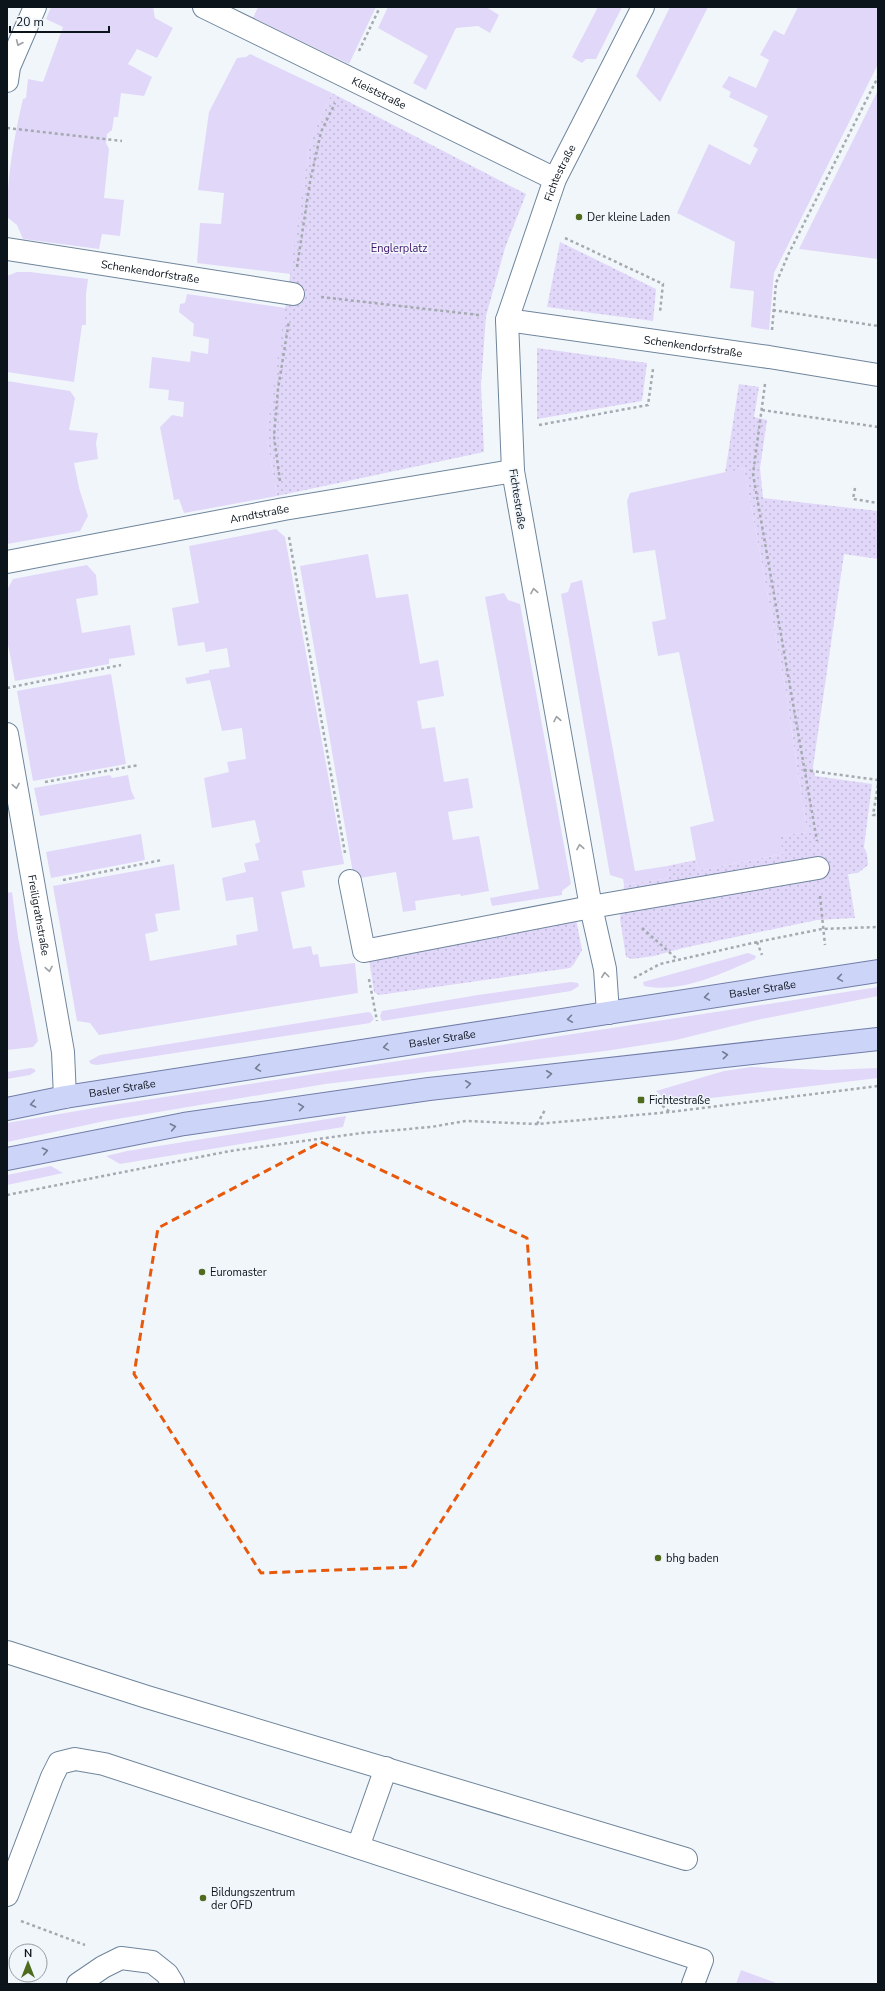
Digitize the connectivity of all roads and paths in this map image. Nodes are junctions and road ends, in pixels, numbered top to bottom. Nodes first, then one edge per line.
1 (35, 7) edge
2 (204, 7) edge
3 (380, 7) edge
4 (643, 7) edge
5 (878, 77) edge
6 (346, 78) junction
7 (7, 81) edge
8 (7, 128) edge
9 (122, 141) dead end
10 (555, 179) junction
11 (7, 248) edge
12 (293, 294) joint
13 (773, 310) junction
14 (507, 320) junction
15 (878, 326) edge
16 (769, 357) junction
17 (878, 375) edge
18 (762, 410) junction
19 (878, 427) edge
20 (513, 471) junction
21 (855, 488) dead end
22 (878, 503) edge
23 (284, 509) junction
24 (7, 562) edge
25 (121, 666) dead end
26 (7, 688) edge
27 (7, 734) edge
28 (139, 765) dead end
29 (804, 770) junction
30 (878, 785) edge
31 (16, 788) junction
32 (878, 815) edge
33 (162, 860) dead end
34 (818, 868) junction
35 (350, 881) joint
36 (34, 886) junction
37 (614, 903) junction
38 (591, 907) junction
39 (878, 927) edge
40 (822, 930) junction
41 (757, 942) junction
42 (825, 945) dead end
43 (364, 951) junction
44 (762, 955) dead end
45 (678, 959) junction
46 (660, 964) dead end
47 (878, 971) edge
48 (608, 1013) junction
49 (378, 1027) dead end
50 (878, 1039) edge
51 (878, 1086) edge
52 (65, 1097) junction
53 (653, 1098) dead end
54 (7, 1109) edge
55 (545, 1110) dead end
56 (670, 1112) junction
57 (536, 1124) junction
58 (7, 1159) edge
59 (7, 1195) edge
60 (7, 1652) edge
61 (386, 1768) junction
62 (358, 1847) junction
63 (686, 1859) dead end
64 (7, 1895) edge
65 (14, 1918) dead end
66 (121, 1958) junction
67 (78, 1984) edge
68 (173, 1984) edge
69 (693, 1984) edge

1 -> 7 street
2 - 6 street, Kleiststraße
3 - 6 path
4 - 10 street, Fichtestraße
5 - 13 path
6 - 10 street, Kleiststraße
8 - 9 path
10 - 14 street, Fichtestraße
11 - 12 street, Schenkendorfstraße
12 - 14 path
13 - 15 path
13 - 16 path
14 - 16 street, Schenkendorfstraße
14 - 20 street, Fichtestraße
16 - 17 street, Schenkendorfstraße
16 - 18 path
18 - 19 path
18 - 29 path
20 - 23 street, Arndtstraße
38 -> 20 street, Fichtestraße
21 - 22 path
23 - 24 street, Arndtstraße
23 - 35 path
25 - 26 path
27 -> 31 street, Freiligrathstraße
28 - 31 path
29 - 30 path
29 - 34 path
30 - 32 path
31 - 36 street, Freiligrathstraße
33 - 36 path
34 - 37 street
34 - 40 path
35 - 43 street
36 -> 52 street, Freiligrathstraße
37 - 38 street
37 - 45 path
38 - 43 street
48 -> 38 street, Fichtestraße
39 - 40 path
40 - 41 path
40 - 42 path
41 - 44 path
41 - 45 path
43 - 49 path
45 - 46 path
47 -> 48 main road, Basler Straße
48 -> 52 main road, Basler Straße
58 -> 50 main road
51 - 56 path
52 -> 54 main road, Basler Straße
53 - 56 path
55 - 57 path
56 - 57 path
57 - 59 path
60 - 61 street
61 - 62 street
61 - 63 street
62 - 64 street
62 - 69 street
65 - 66 path
66 - 67 street
66 - 68 street

